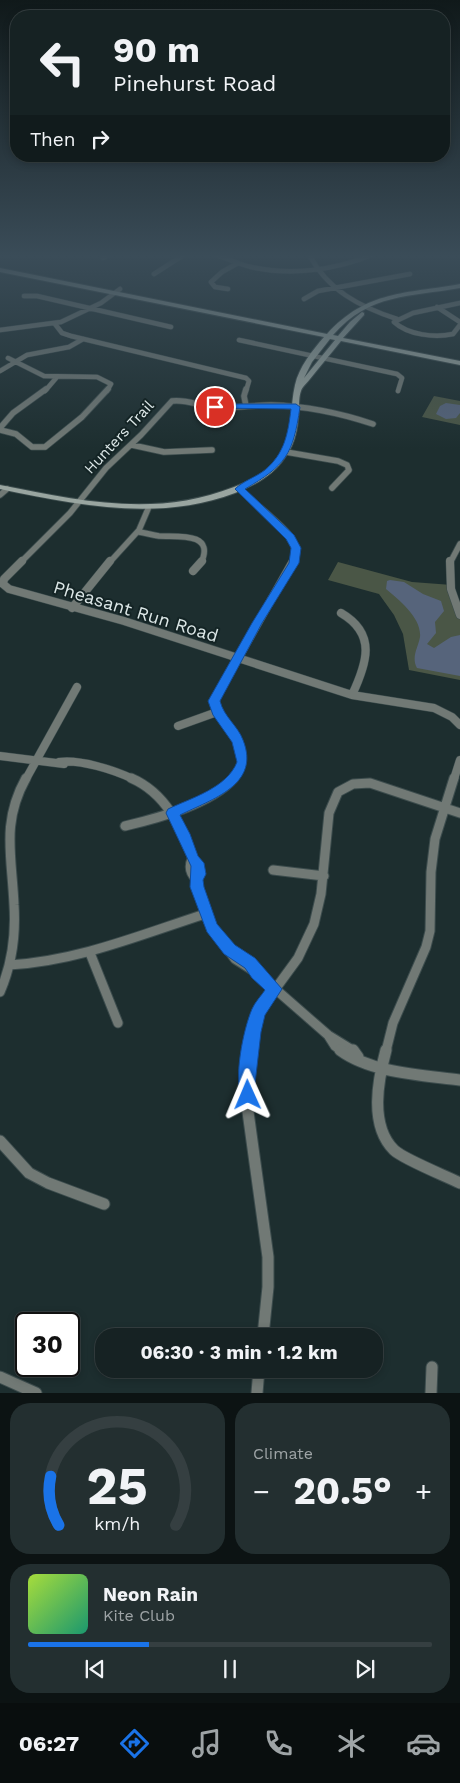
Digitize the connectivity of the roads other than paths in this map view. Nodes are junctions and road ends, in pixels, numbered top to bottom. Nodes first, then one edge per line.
1 (67, 319) edge
2 (138, 319) edge
3 (258, 319) edge
4 (346, 319) edge
5 (356, 319) edge
6 (398, 319) edge
7 (55, 324) junction
8 (460, 324) edge
9 (171, 327) dead end
10 (0, 330) edge
11 (333, 334) junction
12 (341, 336) junction
13 (83, 340) junction
14 (239, 340) dead end
15 (314, 357) junction
16 (8, 358) dead end
17 (323, 358) junction
18 (460, 358) edge
19 (14, 361) junction
20 (460, 363) edge
21 (0, 371) edge
22 (56, 377) junction
23 (299, 389) junction
24 (398, 391) dead end
25 (246, 406) junction
26 (296, 407) junction
27 (373, 424) dead end
28 (0, 429) edge
29 (132, 445) junction
30 (37, 448) junction
31 (212, 450) dead end
32 (286, 452) junction
33 (32, 457) dead end
34 (3, 488) edge
35 (332, 488) dead end
36 (239, 489) junction
37 (0, 495) edge
38 (78, 502) junction
39 (148, 509) junction
40 (139, 532) junction
41 (460, 544) edge
42 (193, 571) dead end
43 (3, 584) joint
44 (72, 608) junction
45 (341, 613) dead end
46 (460, 615) edge
47 (238, 659) junction
48 (77, 687) dead end
49 (352, 695) junction
50 (217, 712) junction
51 (460, 725) edge
52 (178, 726) dead end
53 (0, 756) edge
54 (37, 760) junction
55 (460, 760) edge
56 (444, 807) junction
57 (172, 813) junction
58 (460, 813) edge
59 (125, 826) dead end
60 (273, 870) dead end
61 (324, 876) junction
62 (205, 914) junction
63 (90, 953) junction
64 (9, 965) junction
65 (275, 989) junction
66 (0, 992) edge
67 (118, 1023) dead end
68 (382, 1068) junction
69 (460, 1080) edge
70 (0, 1141) edge
71 (460, 1183) edge
72 (104, 1204) dead end
73 (264, 1328) edge
74 (432, 1367) dead end
75 (0, 1377) edge
76 (258, 1378) edge
77 (36, 1393) edge
78 (257, 1393) edge
79 (431, 1393) edge

1 - 7 street
2 - 9 street
3 - 11 street
4 - 11 street
5 - 12 street
6 - 8 street
7 - 10 street
7 - 13 street
11 - 12 street
11 - 15 street
12 - 17 street
12 - 18 street
12 - 20 street
13 - 19 street
13 - 25 street
14 - 15 street
15 - 17 street
15 - 23 street
16 - 19 street
17 - 23 street
17 - 24 street
19 - 21 street
19 - 22 street
22 - 28 street
22 - 30 street
23 - 26 street
25 - 26 street, Hunters Trail
25 - 29 street, Hunters Trail
26 - 27 street, Hunters Trail
26 - 32 street
28 - 30 street
29 - 31 street
29 - 38 street, Hunters Trail
30 - 33 street
32 - 35 street
32 - 36 street
34 - 37 street
34 - 38 street
36 - 39 street
36 - 47 street
38 - 39 street
38 - 43 street, Hunters Trail
39 - 40 street
40 - 42 street
40 - 44 street
41 - 46 street
43 - 44 street, Pheasant Run Road
44 - 47 street, Pheasant Run Road
45 - 49 street
47 - 49 street, Pheasant Run Road
47 - 50 street
48 - 54 street
49 - 51 street, Pheasant Run Road
50 - 52 street
50 - 57 street
53 - 54 street
54 - 57 street
54 - 64 street
55 - 56 street
56 - 58 street
56 - 61 street
56 - 68 street
57 - 59 street
57 - 62 street
60 - 61 street
61 - 65 street
62 - 63 street
62 - 65 street
63 - 64 street
63 - 67 street
64 - 66 street
65 - 68 street
65 - 73 street
68 - 69 street
68 - 71 street
70 - 72 street
74 - 79 street
75 - 77 street
76 - 78 street

